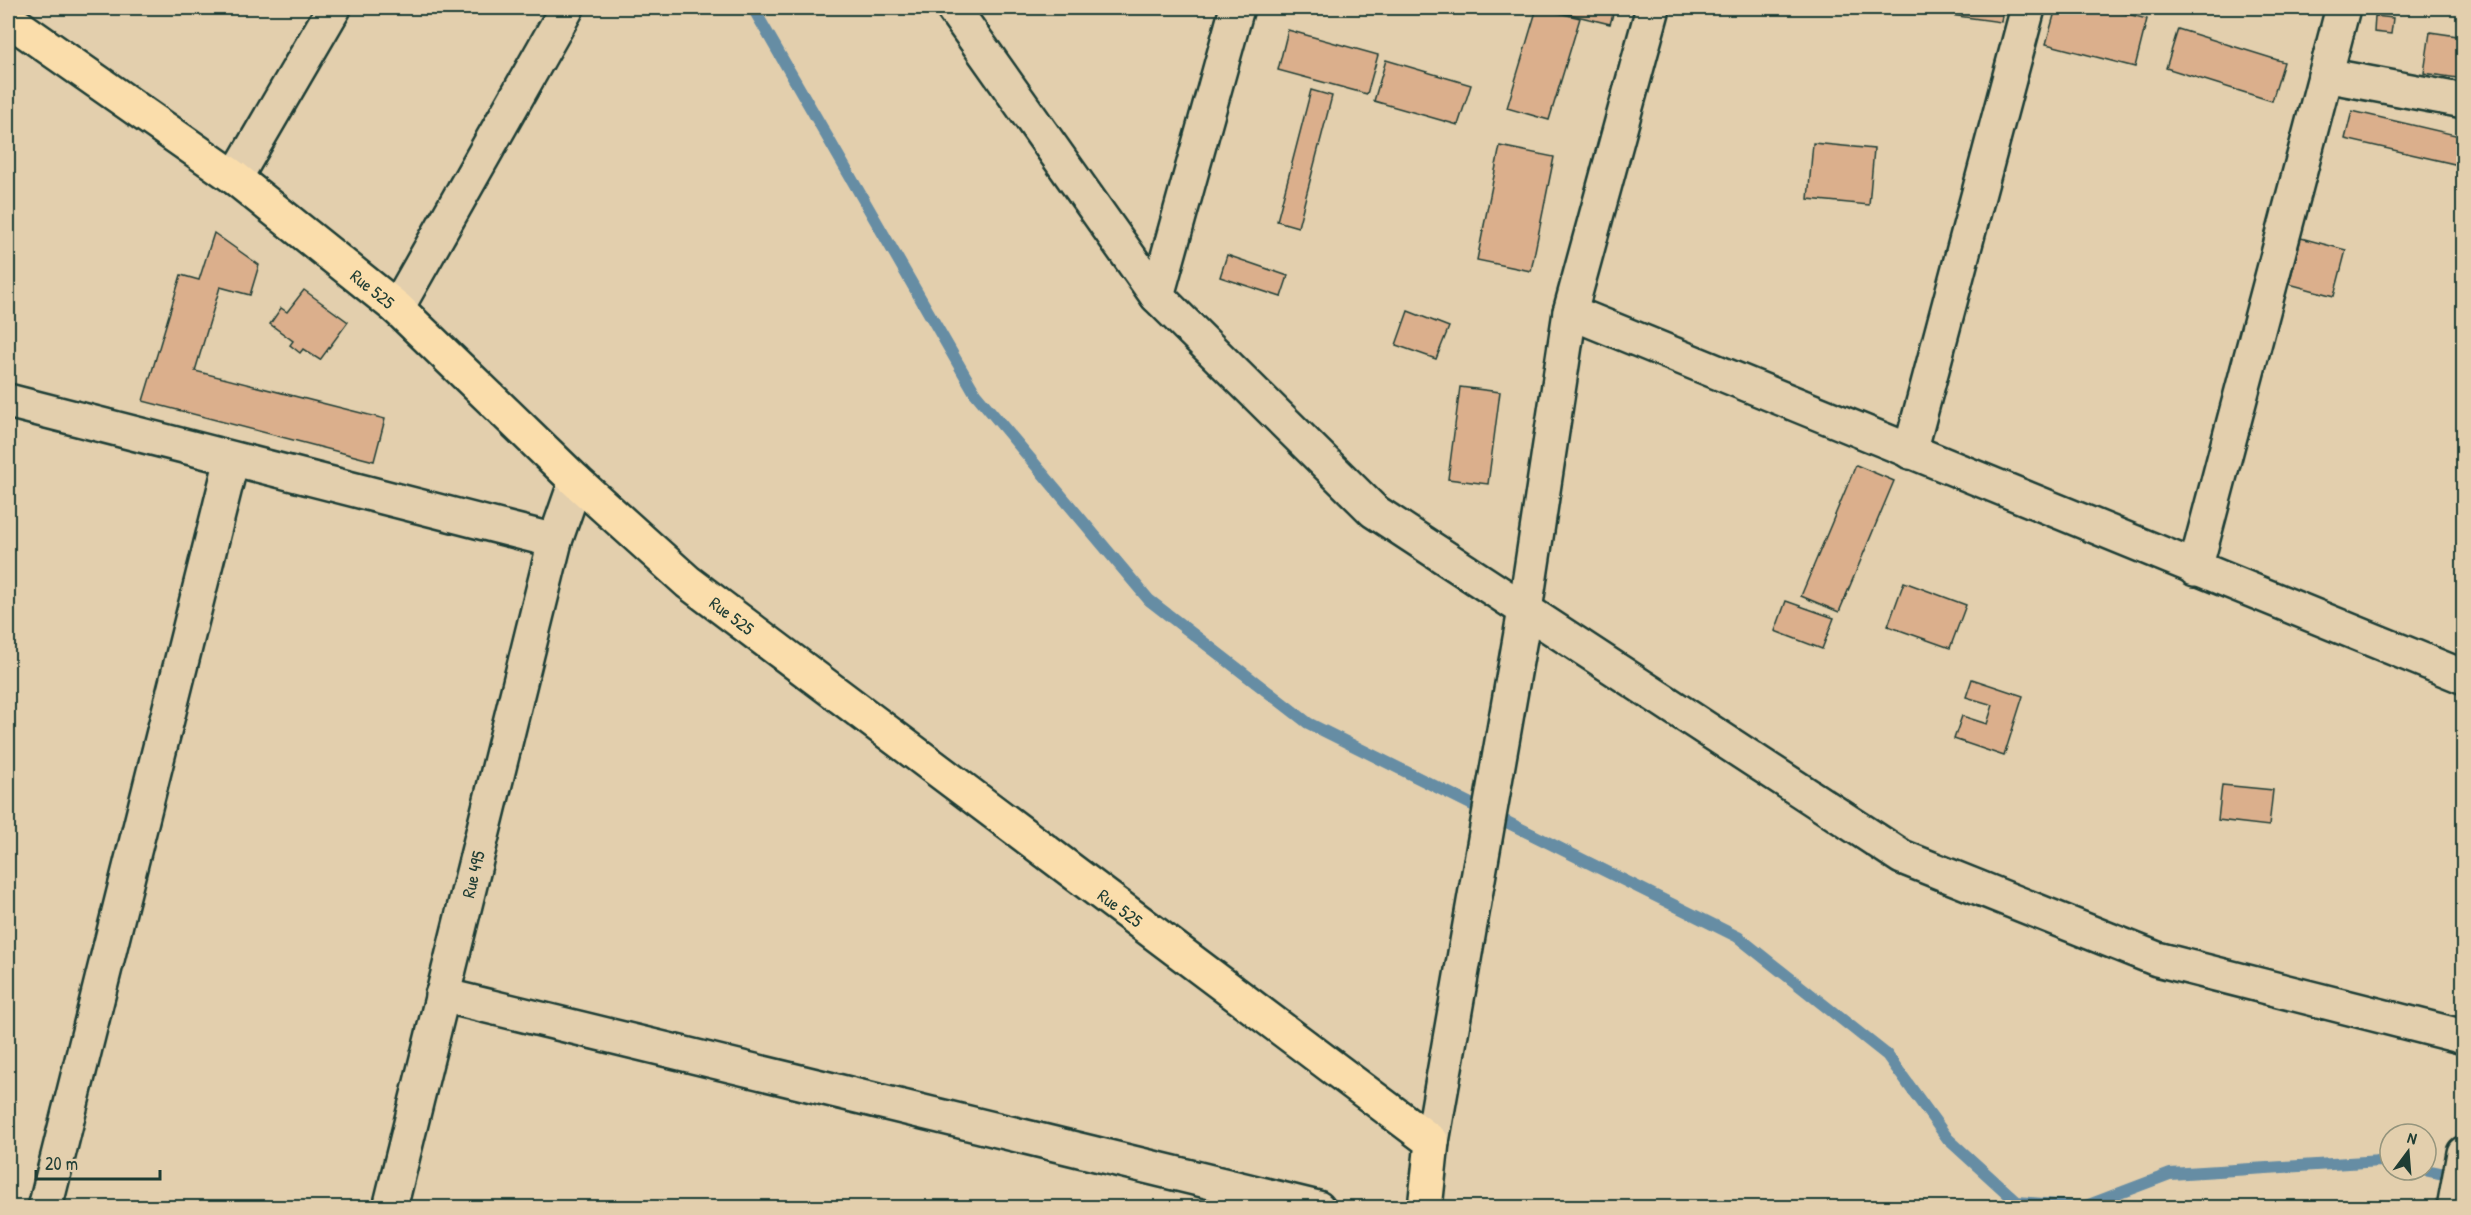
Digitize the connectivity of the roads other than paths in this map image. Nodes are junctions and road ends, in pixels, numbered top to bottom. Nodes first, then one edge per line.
1 (334, 8) edge
2 (567, 8) edge
3 (953, 8) edge
4 (1237, 8) edge
5 (1653, 8) edge
6 (2028, 8) edge
7 (2343, 8) edge
8 (8, 19) edge
9 (2325, 75) junction
10 (2463, 101) edge
11 (235, 178) junction
12 (1157, 296) junction
13 (397, 308) junction
14 (1570, 312) junction
15 (8, 401) edge
16 (1910, 452) junction
17 (232, 459) junction
18 (576, 480) junction
19 (555, 541) junction
20 (2195, 569) junction
21 (1525, 610) junction
22 (2463, 677) edge
23 (442, 995) junction
24 (2463, 1037) edge
25 (1432, 1142) junction
26 (2463, 1153) edge
27 (2454, 1207) edge
28 (45, 1208) edge
29 (390, 1208) edge
30 (1318, 1208) edge
31 (1425, 1208) edge

1 - 11 street
2 - 13 street
3 - 12 street
4 - 12 street
5 - 14 street
6 - 16 street
7 - 9 street
8 - 11 main road, Rue 525
9 - 10 street
9 - 20 street
11 - 13 main road, Rue 525
12 - 21 street
13 - 18 main road, Rue 525
14 - 16 street
14 - 21 street
15 - 17 street
16 - 20 street
17 - 19 street
17 - 28 street
18 - 19 street, Rue 495
18 - 25 main road, Rue 525
19 - 23 street, Rue 495
20 - 22 street
21 - 24 street
21 - 25 street
23 - 29 street, Rue 495
23 - 30 street
25 - 31 main road
26 - 27 street

